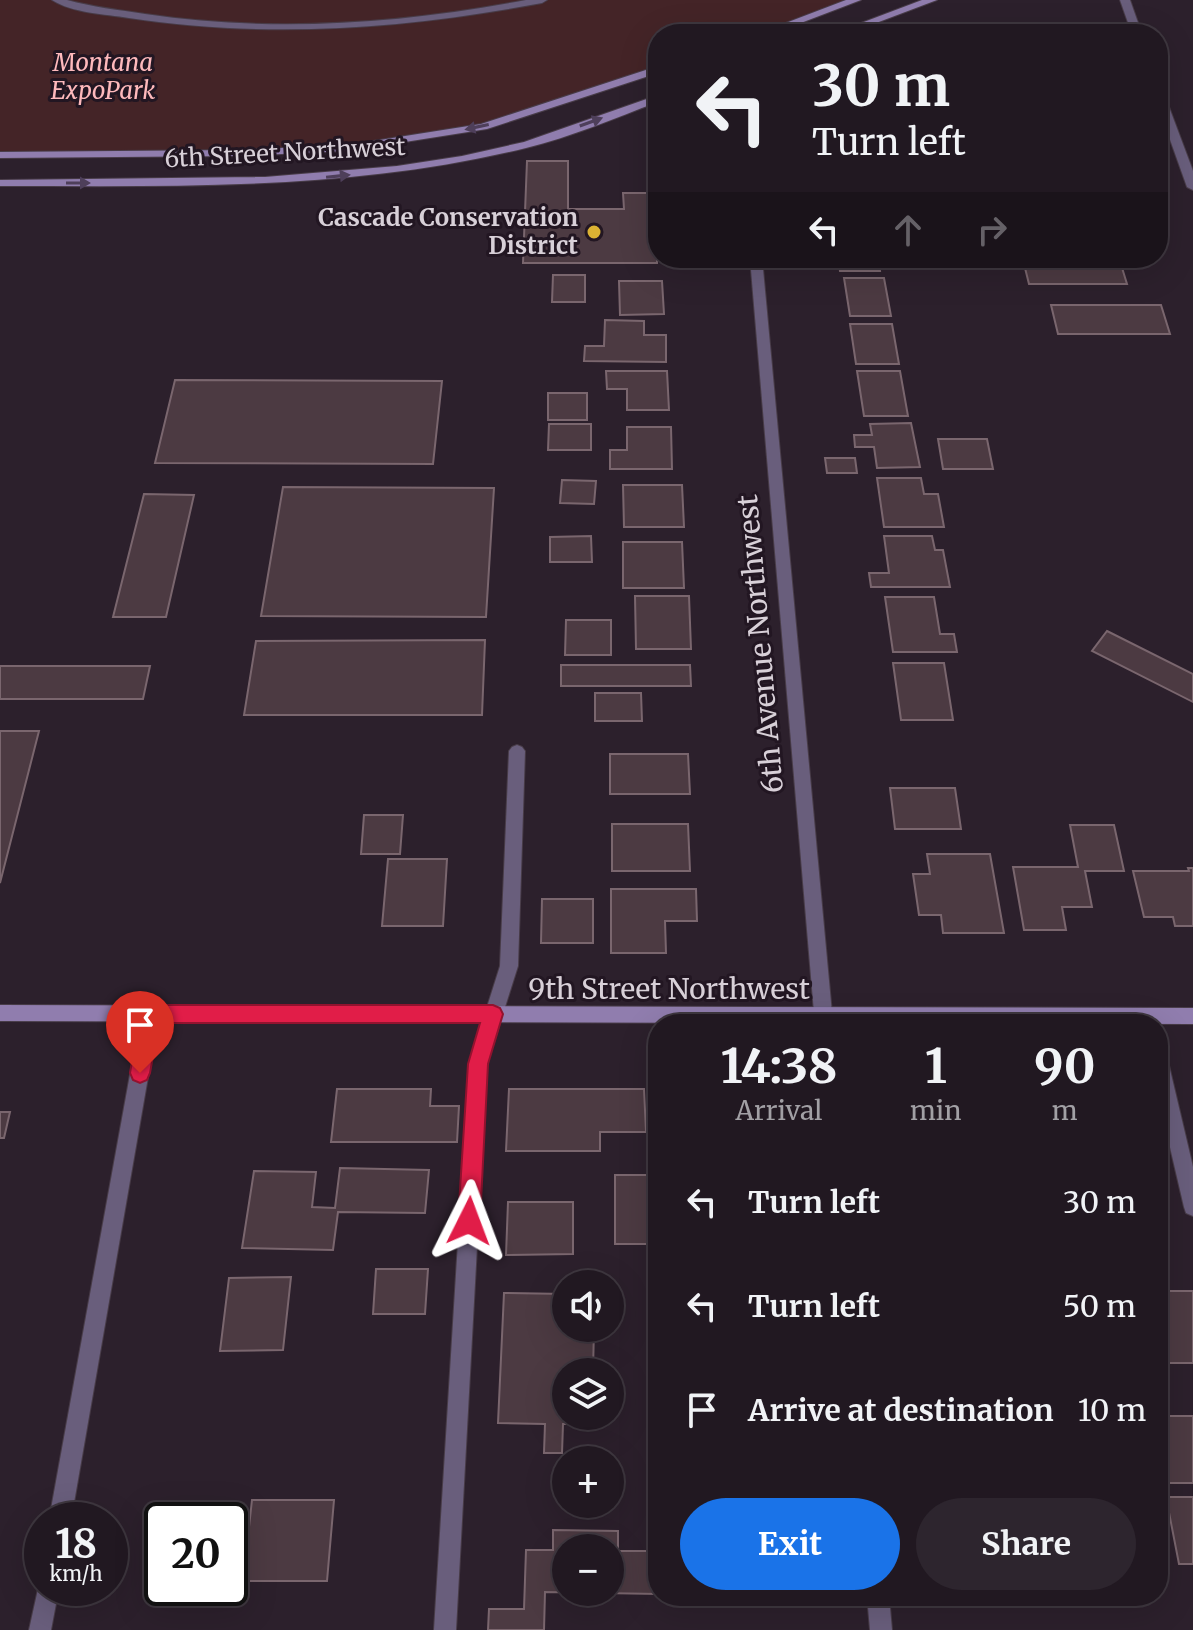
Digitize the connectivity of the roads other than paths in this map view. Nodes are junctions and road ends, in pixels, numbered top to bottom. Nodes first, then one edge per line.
1 (81, 0) edge
2 (542, 0) edge
3 (856, 0) edge
4 (932, 0) edge
5 (1125, 0) edge
6 (62, 2) edge
7 (790, 24) edge
8 (865, 24) edge
9 (1133, 24) edge
10 (648, 72) edge
11 (648, 102) edge
12 (1168, 118) edge
13 (0, 155) edge
14 (0, 183) edge
15 (1193, 187) edge
16 (757, 268) edge
17 (517, 751) dead end
18 (0, 1013) edge
19 (150, 1014) junction
20 (493, 1014) junction
21 (823, 1014) edge
22 (1193, 1016) edge
23 (648, 1017) edge
24 (1168, 1018) edge
25 (1168, 1100) edge
26 (1193, 1207) edge
27 (63, 1502) edge
28 (45, 1606) edge
29 (879, 1606) edge
30 (40, 1630) edge
31 (445, 1630) edge
32 (881, 1630) edge

1 - 6 street
2 - 6 street
3 - 7 main road
4 - 8 main road
5 - 9 street
10 -> 13 main road, 6th Street Northwest
14 -> 11 main road, 6th Street Northwest
12 - 15 street
16 - 21 street, 6th Avenue Northwest
17 - 20 street
18 - 19 main road, 9th Street Northwest
19 - 20 main road, 9th Street Northwest
19 - 27 street
20 - 23 main road, 9th Street Northwest
20 - 31 street
22 - 24 main road, 9th Street Northwest
25 - 26 street
28 - 30 street
29 - 32 street

